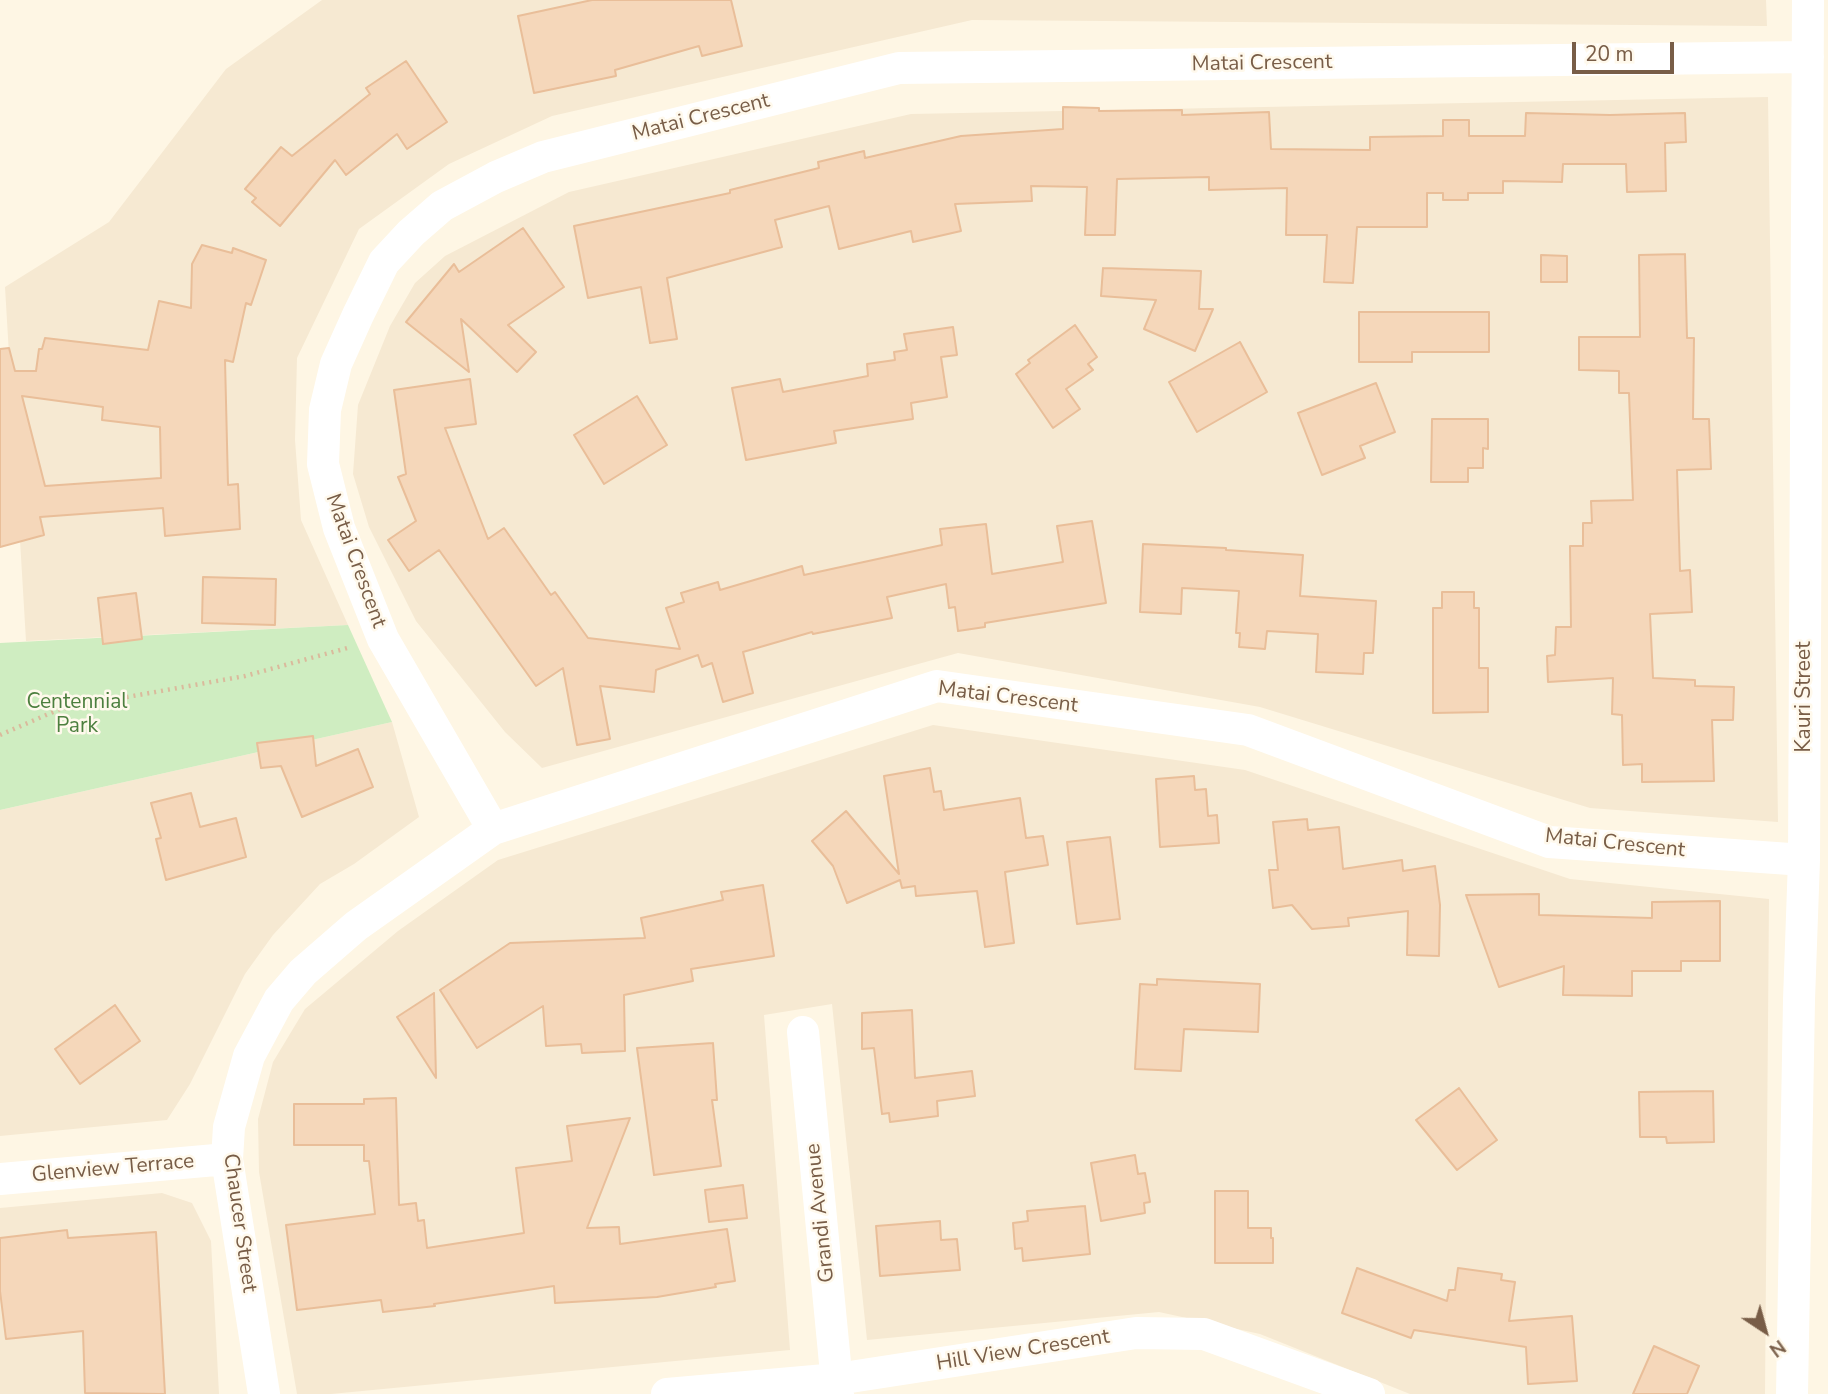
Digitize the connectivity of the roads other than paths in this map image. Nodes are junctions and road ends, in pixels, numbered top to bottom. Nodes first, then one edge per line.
1 (1808, 0) edge
2 (1808, 57) junction
3 (493, 829) junction
4 (1804, 860) junction
5 (1814, 1000) edge
6 (803, 1032) dead end
7 (227, 1159) junction
8 (0, 1179) edge
9 (837, 1387) edge
10 (264, 1394) edge
11 (667, 1394) edge
12 (1369, 1394) edge
13 (1792, 1394) edge

1 - 2 street, Kauri Street
2 - 3 street, Matai Crescent
2 - 4 street, Kauri Street
3 - 4 street, Matai Crescent
3 - 7 street, Chaucer Street
4 - 5 street, Kauri Street
5 - 13 street, Kauri Street
6 - 9 street, Grandi Avenue
7 - 8 street, Glenview Terrace
7 - 10 street, Chaucer Street
9 - 11 street, Hill View Crescent
9 - 12 street, Hill View Crescent

